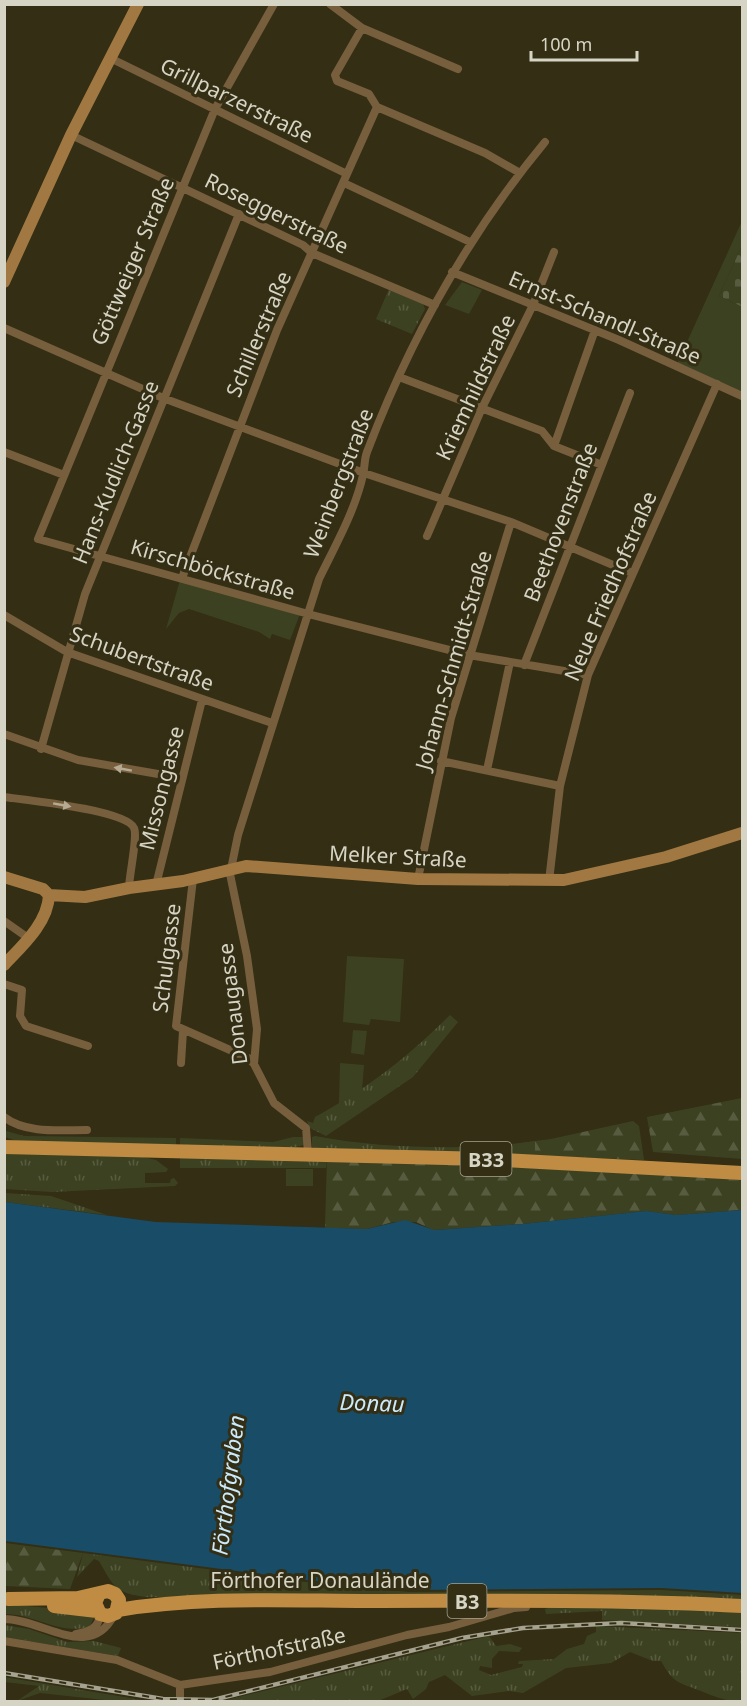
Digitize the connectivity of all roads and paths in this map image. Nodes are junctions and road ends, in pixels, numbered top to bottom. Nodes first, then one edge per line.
1 (138, 4) edge
2 (274, 4) edge
3 (330, 4) edge
4 (362, 28) junction
5 (110, 58) junction
6 (458, 69) dead end
7 (377, 107) junction
8 (215, 109) junction
9 (71, 135) junction
10 (546, 142) dead end
11 (520, 173) junction
12 (347, 174) junction
13 (344, 183) junction
14 (183, 186) junction
15 (239, 214) junction
16 (470, 242) junction
17 (554, 252) dead end
18 (312, 253) junction
19 (452, 272) junction
20 (4, 282) edge
21 (435, 305) junction
22 (533, 305) junction
23 (4, 328) edge
24 (595, 330) junction
25 (106, 372) junction
26 (399, 377) junction
27 (717, 384) junction
28 (630, 393) dead end
29 (742, 396) edge
30 (163, 398) junction
31 (482, 408) junction
32 (238, 426) junction
33 (554, 446) junction
34 (4, 452) edge
35 (602, 465) junction
36 (364, 474) junction
37 (64, 475) junction
38 (443, 499) junction
39 (511, 522) junction
40 (427, 536) dead end
41 (38, 539) joint
42 (570, 547) junction
43 (101, 557) junction
44 (632, 573) junction
45 (182, 578) junction
46 (308, 614) junction
47 (4, 615) edge
48 (67, 652) junction
49 (469, 655) junction
50 (510, 662) junction
51 (524, 664) junction
52 (588, 675) junction
53 (202, 700) junction
54 (272, 723) junction
55 (4, 734) edge
56 (40, 749) junction
57 (441, 761) junction
58 (488, 770) junction
59 (181, 778) junction
60 (561, 786) junction
61 (4, 796) edge
62 (742, 833) edge
63 (232, 868) junction
64 (4, 877) edge
65 (193, 879) junction
66 (418, 879) junction
67 (549, 881) junction
68 (156, 885) junction
69 (129, 888) junction
70 (49, 895) junction
71 (4, 921) edge
72 (27, 941) junction
73 (4, 965) edge
74 (4, 984) edge
75 (183, 1031) junction
76 (88, 1046) dead end
77 (181, 1063) dead end
78 (254, 1064) junction
79 (4, 1118) edge
80 (87, 1130) dead end
81 (8, 1145) edge
82 (308, 1153) junction
83 (742, 1173) edge
84 (98, 1596) junction
85 (6, 1599) edge
86 (561, 1601) junction
87 (742, 1606) edge
88 (109, 1609) junction
89 (4, 1619) edge
90 (69, 1635) junction
91 (4, 1641) edge
92 (180, 1684) junction
93 (180, 1701) edge

1 - 5 street
2 - 8 street, Göttweiger Straße
3 - 4 street
4 - 6 street
4 - 7 street
5 - 8 street, Grillparzerstraße
5 - 9 street
7 - 11 street
7 - 12 street, Schillerstraße
8 - 12 street, Grillparzerstraße
8 - 14 street, Göttweiger Straße
9 - 14 street, Roseggerstraße
9 - 20 street
10 - 11 street, Weinbergstraße
11 - 16 street, Weinbergstraße
12 - 13 street, Schillerstraße
13 - 16 street
13 - 18 street, Schillerstraße
14 - 15 street, Roseggerstraße
14 - 25 street, Göttweiger Straße
15 - 18 street, Roseggerstraße
15 - 30 street, Hans-Kudlich-Gasse
16 - 19 street, Weinbergstraße
17 - 22 street, Kriemhildstraße
18 - 21 street, Roseggerstraße
18 - 32 street, Schillerstraße
19 - 21 street, Weinbergstraße
19 - 22 street, Ernst-Schandl-Straße
21 - 26 street, Weinbergstraße
22 - 24 street, Ernst-Schandl-Straße
22 - 31 street, Kriemhildstraße
23 - 25 street
24 - 27 street, Ernst-Schandl-Straße
24 - 33 street
25 - 30 street
25 - 37 street, Göttweiger Straße
26 - 31 street
26 - 36 street, Weinbergstraße
27 - 29 street, Ernst-Schandl-Straße
27 - 44 street, Neue Friedhofstraße
28 - 35 street, Beethovenstraße
30 - 32 street
30 - 43 street, Hans-Kudlich-Gasse
31 - 33 street
31 - 38 street, Kriemhildstraße
32 - 36 street
32 - 45 street, Schillerstraße
33 - 35 street
34 - 37 street
35 - 42 street, Beethovenstraße
36 - 38 street
36 - 46 street, Weinbergstraße
37 - 41 street, Göttweiger Straße
38 - 39 street
38 - 40 street, Kriemhildstraße
39 - 42 street
39 - 49 street, Johann-Schmidt-Straße
41 - 43 street, Kirschböckstraße
42 - 44 street
42 - 51 street, Beethovenstraße
43 - 45 street, Kirschböckstraße
43 - 48 street, Hans-Kudlich-Gasse
44 - 52 street, Neue Friedhofstraße
45 - 46 street, Kirschböckstraße
46 - 49 street, Kirschböckstraße
46 - 54 street, Weinbergstraße
47 - 48 street, Schubertstraße
48 - 53 street, Schubertstraße
48 - 56 street, Hans-Kudlich-Gasse
49 - 50 street, Kirschböckstraße
49 - 57 street, Johann-Schmidt-Straße
50 - 51 street, Kirschböckstraße
50 - 58 street
51 - 52 street, Kirschböckstraße
52 - 60 street, Neue Friedhofstraße
53 - 54 street, Schubertstraße
53 - 59 street, Missongasse
54 - 63 street, Weinbergstraße
55 - 56 street
59 -> 56 street
57 - 58 street
57 - 66 street, Johann-Schmidt-Straße
58 - 60 street
59 - 68 street, Missongasse
60 - 67 street, Neue Friedhofstraße
61 -> 69 street
62 - 67 street, Melker Straße
63 - 65 street, Melker Straße
63 - 66 street, Melker Straße
63 - 78 street, Donaugasse
64 - 70 street
65 - 68 street, Melker Straße
65 - 75 street, Schulgasse
66 - 67 street, Melker Straße
68 - 69 street, Melker Straße
69 - 70 street, Melker Straße
70 - 72 street
71 - 72 street
72 - 73 street
74 - 76 street
75 - 77 street
75 - 78 street, Schulgasse
78 - 82 street, Donaugasse
79 - 80 street
81 - 82 main road, B33
82 - 83 main road, B33
84 - 85 main road, B3
84 - 88 main road
84 - 88 main road, B3
85 - 88 main road, B3
86 - 87 main road, Förthofer Donaulände / B3
86 - 88 main road, Förthofer Donaulände / B3
86 - 92 street, Förthofstraße
88 - 90 street
88 - 90 street
89 - 90 street
91 - 92 street, Förthofstraße
92 - 93 street

